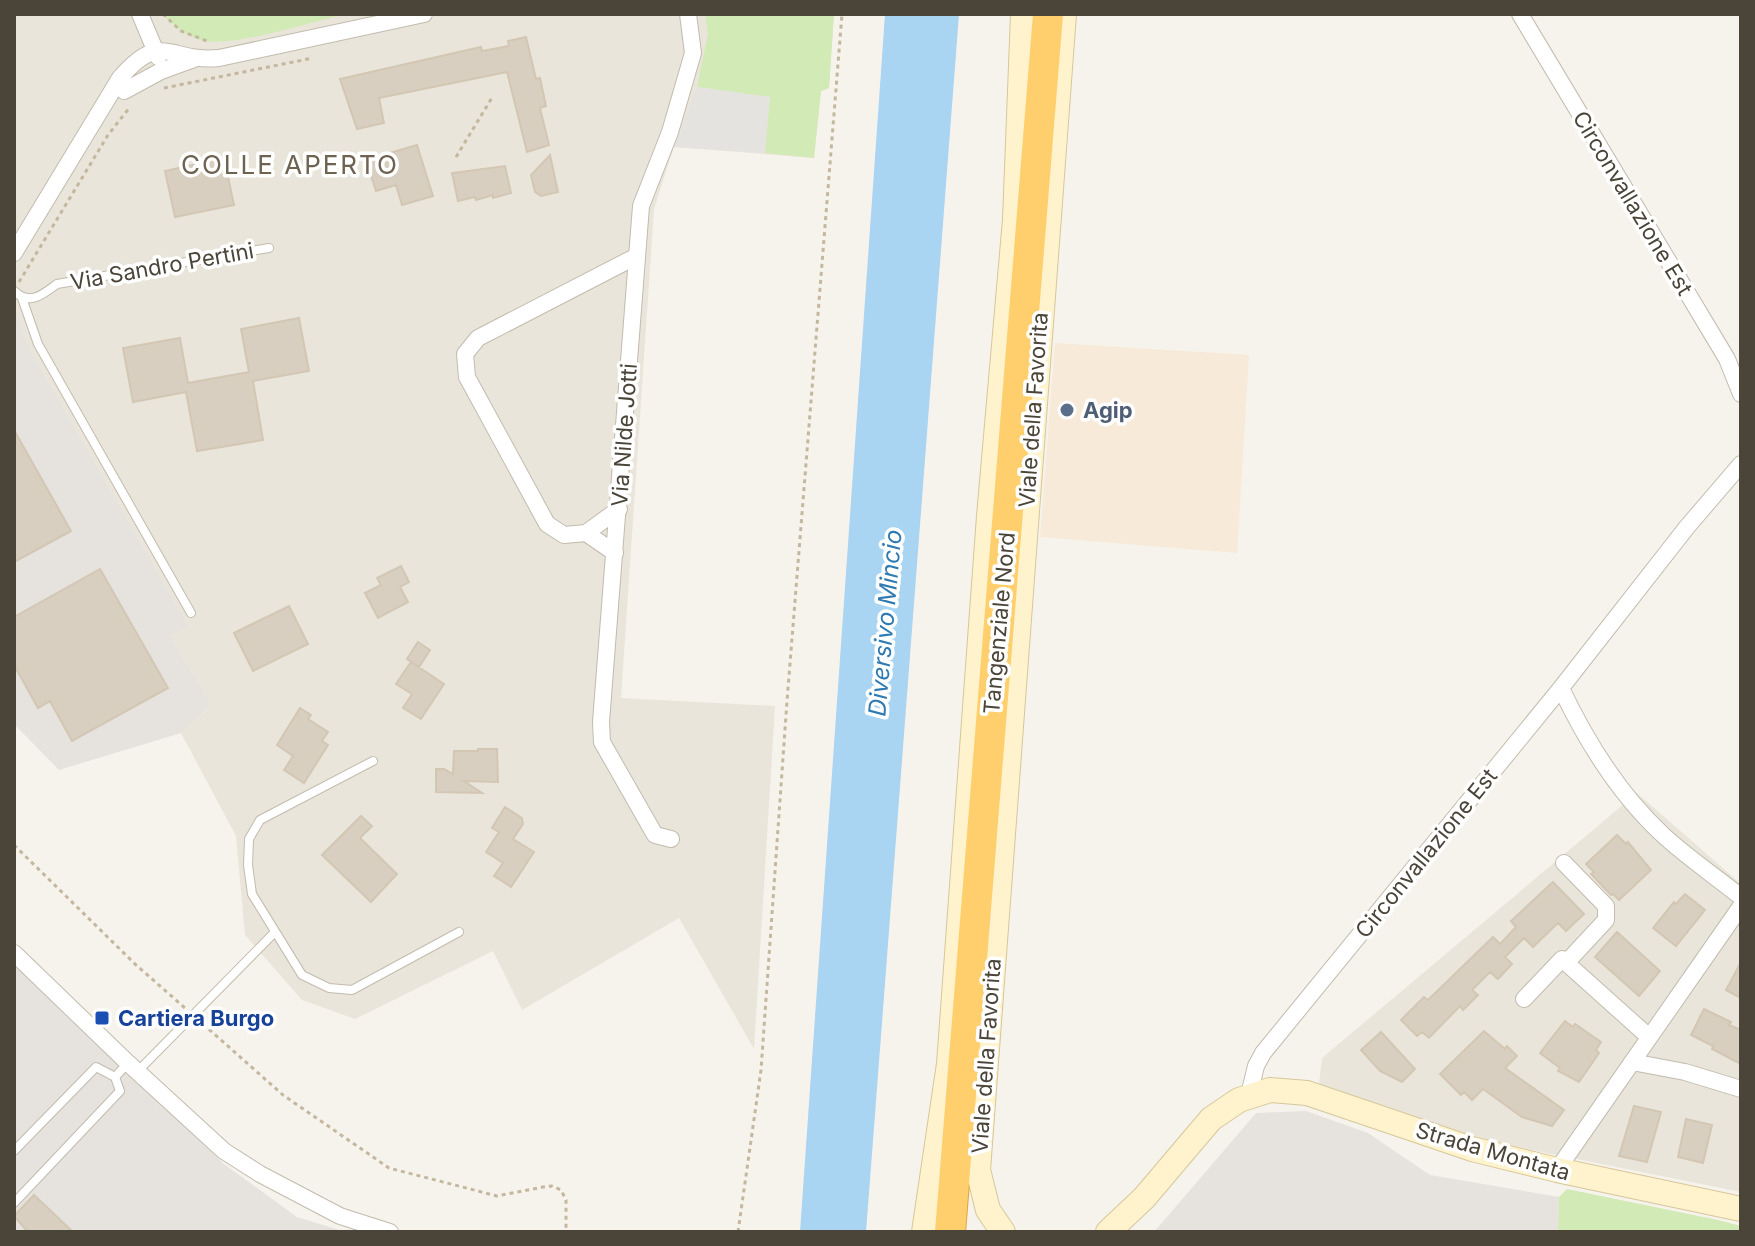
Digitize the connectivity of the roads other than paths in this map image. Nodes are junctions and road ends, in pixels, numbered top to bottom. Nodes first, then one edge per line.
1 (140, 14) edge
2 (424, 14) edge
3 (688, 14) edge
4 (1023, 14) edge
5 (1048, 14) edge
6 (1064, 14) edge
7 (1520, 14) edge
8 (156, 50) junction
9 (194, 59) junction
10 (128, 98) junction
11 (106, 102) junction
12 (269, 248) dead end
13 (14, 253) edge
14 (635, 257) junction
15 (14, 290) edge
16 (22, 298) junction
17 (1741, 394) edge
18 (1741, 464) edge
19 (619, 509) junction
20 (586, 533) junction
21 (615, 553) junction
22 (191, 613) dead end
23 (1561, 688) junction
24 (373, 761) dead end
25 (671, 839) dead end
26 (1564, 863) dead end
27 (1741, 897) edge
28 (1741, 906) edge
29 (275, 932) junction
30 (459, 932) dead end
31 (14, 953) edge
32 (1566, 963) junction
33 (1524, 999) dead end
34 (1649, 1037) junction
35 (1632, 1062) junction
36 (132, 1068) junction
37 (115, 1077) junction
38 (1741, 1089) edge
39 (1249, 1095) junction
40 (14, 1151) edge
41 (1557, 1170) junction
42 (14, 1203) edge
43 (1741, 1209) edge
44 (390, 1232) edge
45 (924, 1232) edge
46 (950, 1232) edge
47 (1003, 1232) edge
48 (1108, 1232) edge

1 - 8 street
2 - 9 street
3 - 14 street, Via Nilde Jotti
4 - 45 main road, Viale della Favorita
5 - 46 highway, Tangenziale Nord
6 - 47 main road, Viale della Favorita
7 - 17 street, Circonvallazione Est
8 - 9 street
8 - 10 street
8 - 11 street
9 - 10 street
10 - 11 street
11 - 13 street
12 - 16 lane, Via Sandro Pertini
14 - 19 street, Via Nilde Jotti
14 - 20 street
15 - 16 lane
16 - 22 lane
18 - 23 street, Circonvallazione Est
19 - 20 street
19 - 21 street, Via Nilde Jotti
20 - 21 street
21 - 25 street, Via Nilde Jotti
23 - 27 street
23 - 39 street, Circonvallazione Est
24 - 29 lane
26 - 32 street
28 - 34 street
29 - 30 lane
29 - 36 lane
31 - 36 street
32 - 33 street
32 - 34 street
34 - 35 street
35 - 38 street
35 - 41 street
36 - 37 lane
36 - 44 street
37 - 40 lane
37 - 42 lane
39 - 41 main road, Strada Montata
39 - 48 main road
41 - 43 main road, Strada Montata

